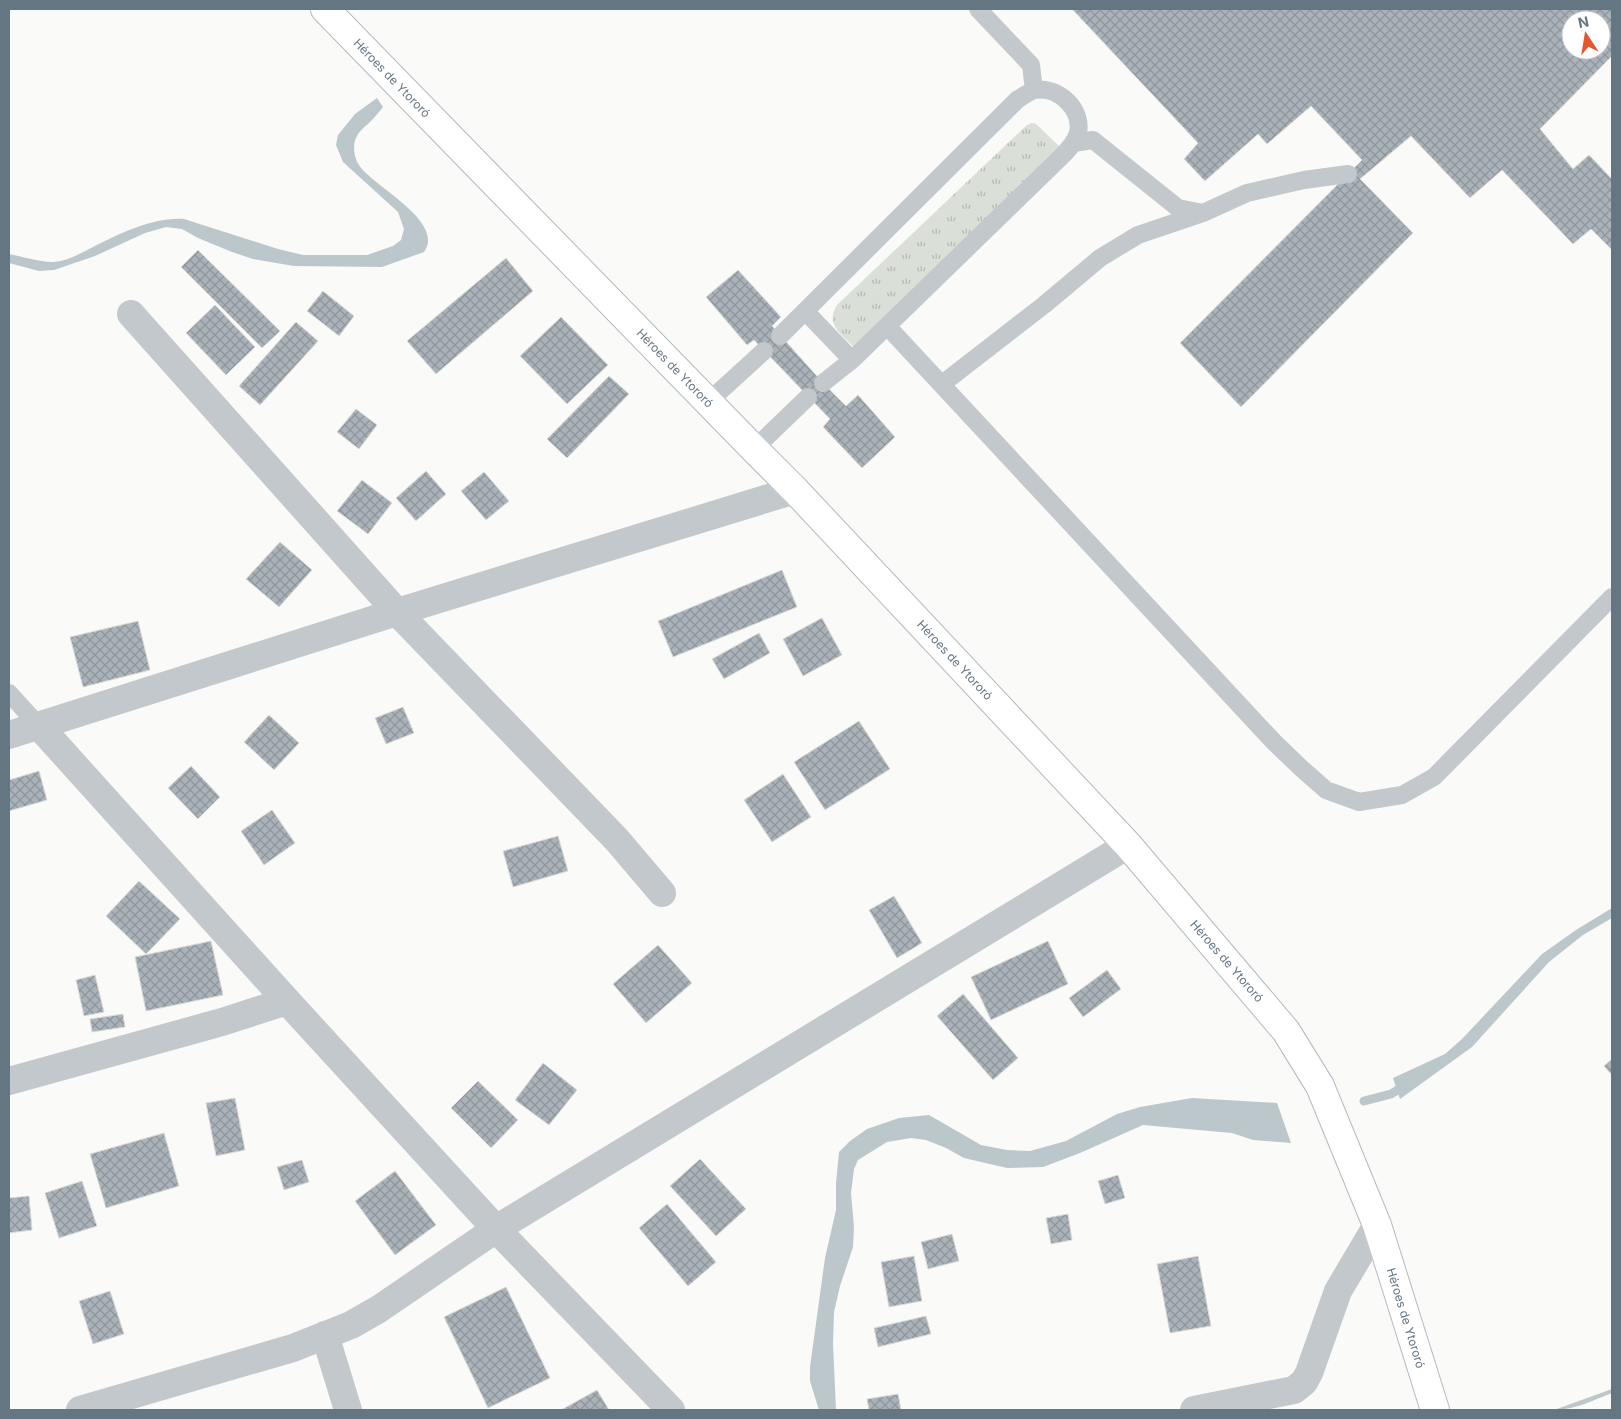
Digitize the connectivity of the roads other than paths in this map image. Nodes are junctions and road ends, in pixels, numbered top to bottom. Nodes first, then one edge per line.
1 (325, 9) edge
2 (978, 9) edge
3 (1034, 90) junction
4 (1073, 143) junction
5 (1348, 174) dead end
6 (1203, 213) junction
7 (805, 311) junction
8 (131, 314) dead end
9 (887, 326) junction
10 (780, 336) dead end
11 (764, 351) dead end
12 (852, 360) junction
13 (823, 383) dead end
14 (942, 384) junction
15 (808, 397) dead end
16 (708, 402) junction
17 (754, 450) junction
18 (795, 490) junction
19 (1612, 597) edge
20 (397, 612) junction
21 (9, 693) edge
22 (39, 726) junction
23 (9, 735) edge
24 (1128, 845) junction
25 (662, 893) dead end
26 (287, 1001) junction
27 (9, 1081) edge
28 (1377, 1225) junction
29 (496, 1229) junction
30 (325, 1335) junction
31 (80, 1410) edge
32 (348, 1410) edge
33 (671, 1410) edge
34 (1194, 1410) edge
35 (1435, 1410) edge

1 - 16 main road, Héroes de Ytororó
2 - 3 lane
3 - 4 lane
3 - 7 lane
4 - 6 lane
4 - 9 lane
5 - 6 lane
6 - 14 lane
7 - 10 lane
7 - 12 lane
8 - 20 street
9 - 12 lane
9 - 14 lane
11 - 16 lane
12 - 13 lane
14 - 19 lane
15 - 17 lane
16 - 17 main road, Héroes de Ytororó
17 - 18 main road, Héroes de Ytororó
18 - 20 street
18 - 24 main road, Héroes de Ytororó
20 - 22 street
20 - 25 street
21 - 22 lane
22 - 23 street
22 - 26 street
24 - 28 main road, Héroes de Ytororó
24 - 29 street
26 - 27 street
26 - 29 street
28 - 34 street
28 - 35 main road, Héroes de Ytororó
29 - 30 street
29 - 33 street
30 - 31 street
30 - 32 street

